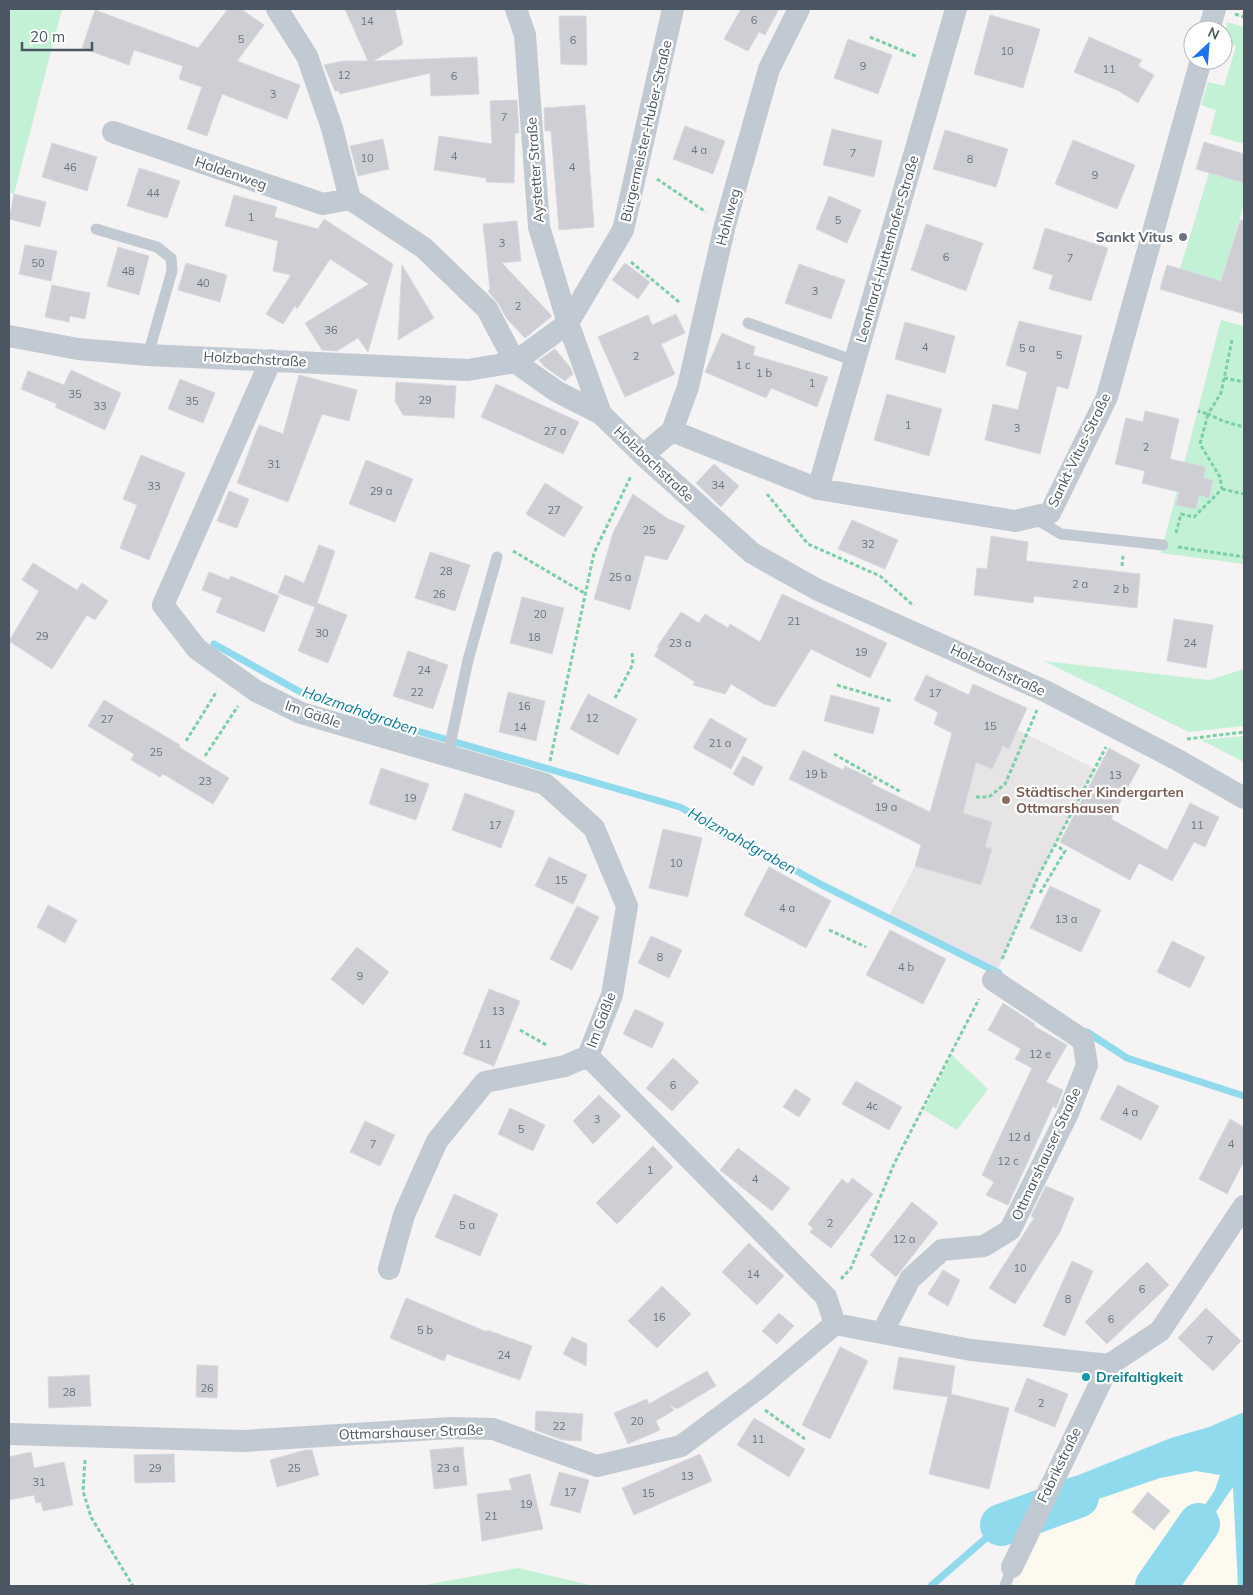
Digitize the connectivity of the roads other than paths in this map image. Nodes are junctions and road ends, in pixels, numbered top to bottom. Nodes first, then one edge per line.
1 (277, 9) edge
2 (516, 9) edge
3 (673, 9) edge
4 (799, 9) edge
5 (956, 9) edge
6 (1198, 70) edge
7 (112, 132) dead end
8 (350, 199) junction
9 (96, 229) dead end
10 (568, 323) junction
11 (748, 323) dead end
12 (9, 336) edge
13 (148, 355) junction
14 (271, 360) junction
15 (855, 361) junction
16 (515, 362) junction
17 (601, 414) junction
18 (672, 431) junction
19 (643, 455) junction
20 (818, 489) junction
21 (1032, 517) junction
22 (1168, 545) road end
23 (498, 557) road end
24 (448, 754) junction
25 (1244, 798) edge
26 (993, 980) road end
27 (588, 1056) junction
28 (1244, 1206) edge
29 (389, 1269) dead end
30 (835, 1324) junction
31 (882, 1333) junction
32 (1109, 1365) junction
33 (9, 1434) edge
34 (1008, 1576) edge

1 - 8 street
2 - 10 street, Aystetter Straße
3 - 10 street, Bürgermeister-Huber-Straße
4 - 18 street, Hohlweg
5 - 15 street, Leonhard-Hüttenhofer-Straße
6 - 21 street, Sankt-Vitus-Straße
7 - 8 street, Haldenweg
8 - 16 street
9 - 13 lane
10 - 16 street, Bürgermeister-Huber-Straße
10 - 17 street, Aystetter Straße
11 - 15 lane
12 - 13 street, Holzbachstraße
13 - 14 street, Holzbachstraße
14 - 16 street, Holzbachstraße
14 - 24 street, Im Gäßle
15 - 20 street, Leonhard-Hüttenhofer-Straße
16 - 17 street, Holzbachstraße
17 - 19 street, Holzbachstraße
18 - 19 street
18 - 20 street, Sankt-Vitus-Straße
19 - 25 street, Holzbachstraße
20 - 21 street, Sankt-Vitus-Straße
21 - 22 lane
23 - 24 lane
24 - 27 street, Im Gäßle
26 - 31 street, Ottmarshauser Straße
27 - 29 street, Im Gäßle
27 - 30 street, Im Gäßle
28 - 32 street
30 - 31 street
30 - 33 street, Ottmarshauser Straße
31 - 32 street
32 - 34 street, Fabrikstraße

